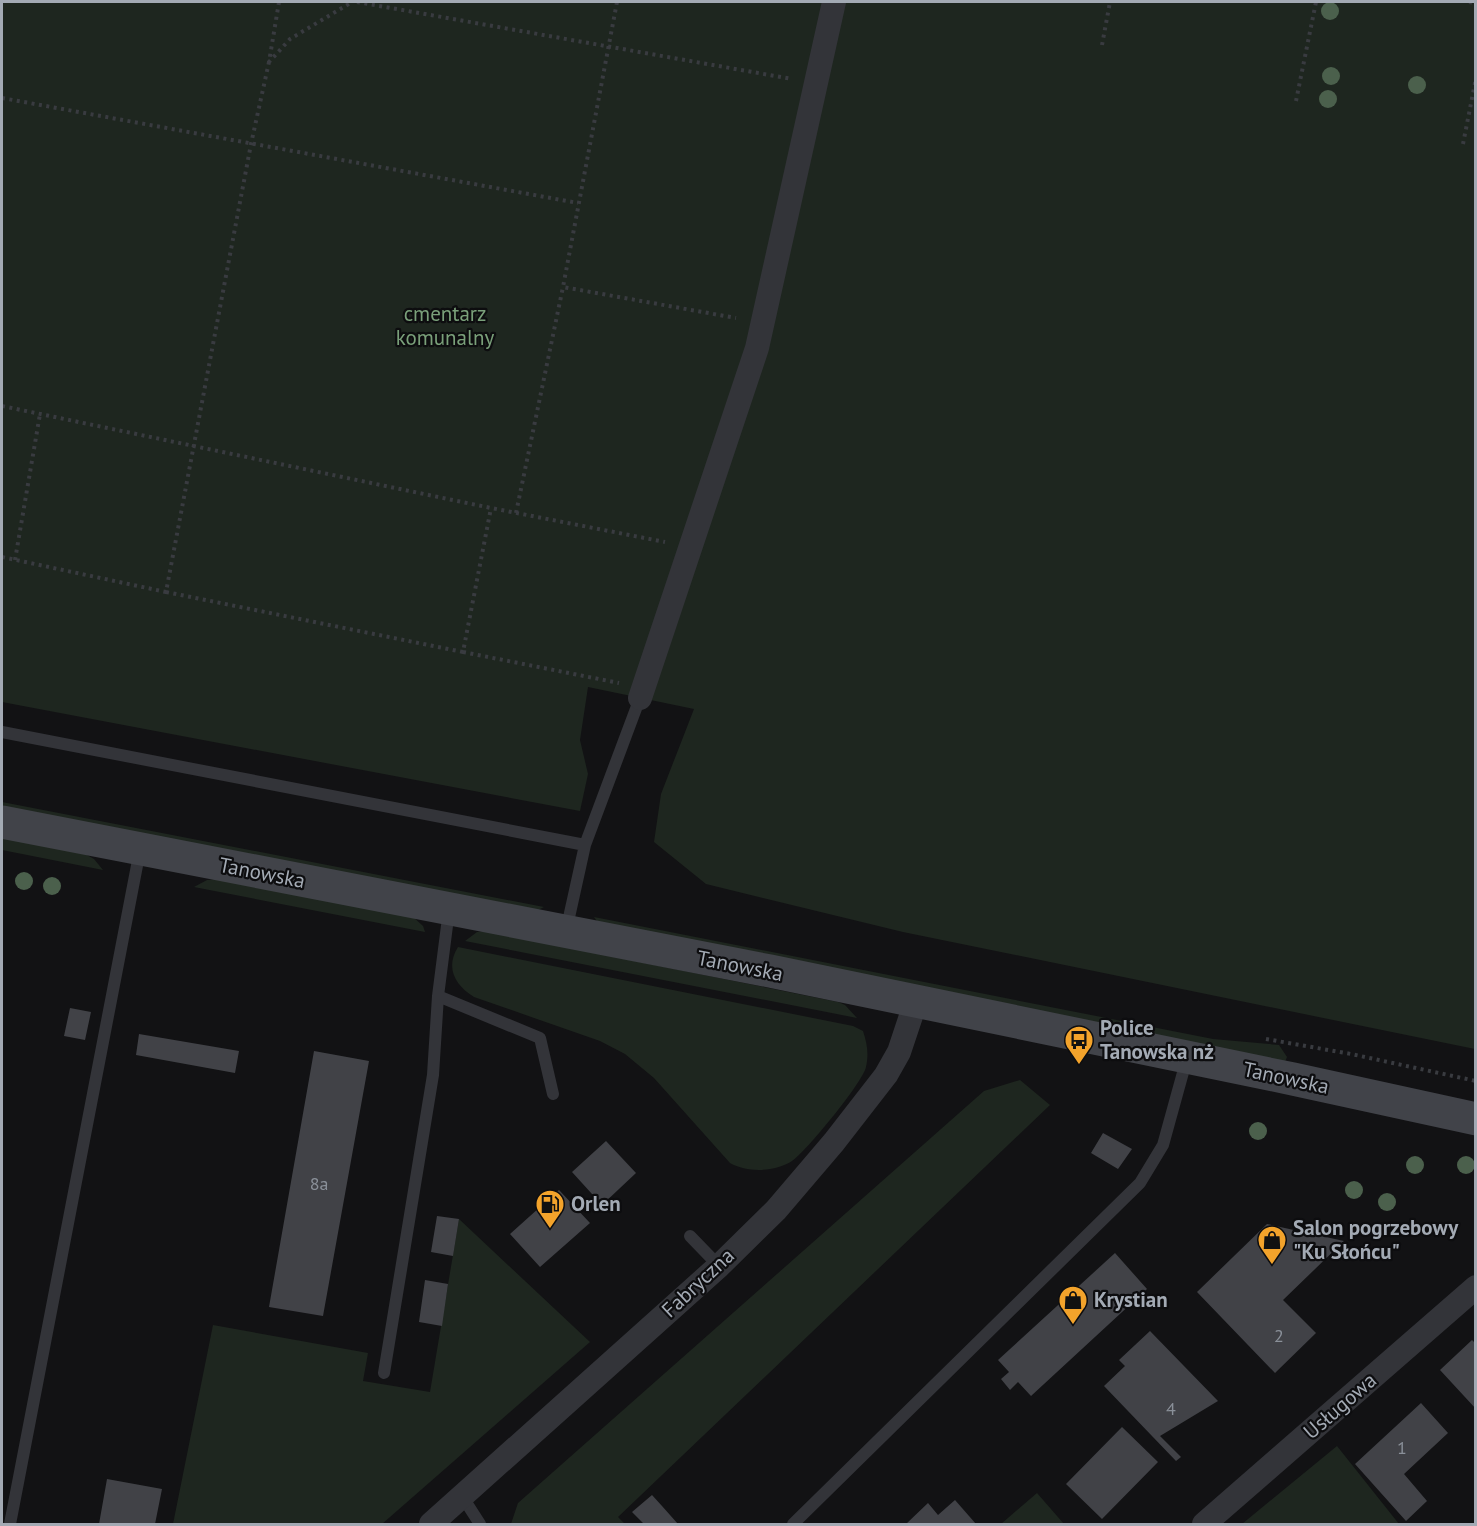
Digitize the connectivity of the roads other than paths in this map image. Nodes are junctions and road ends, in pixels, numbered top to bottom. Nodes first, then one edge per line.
1 (834, 2) edge
2 (642, 693) joint
3 (2, 732) edge
4 (2, 822) edge
5 (585, 845) junction
6 (140, 849) junction
7 (449, 909) junction
8 (566, 933) junction
9 (438, 996) junction
10 (915, 1001) junction
11 (1187, 1057) junction
12 (553, 1094) dead end
13 (1476, 1119) edge
14 (690, 1236) dead end
15 (719, 1266) junction
16 (1476, 1287) edge
17 (384, 1373) dead end
18 (462, 1496) junction
19 (10, 1524) edge
20 (431, 1524) edge
21 (480, 1524) edge
22 (793, 1524) edge
23 (1204, 1524) edge

1 - 2 street
2 - 5 lane
3 - 5 lane
4 - 6 main road, Tanowska
5 - 8 lane
6 - 7 main road, Tanowska
6 - 19 lane
7 - 8 main road, Tanowska
7 - 9 lane
8 - 10 main road, Tanowska
9 - 12 lane
9 - 17 lane
10 - 11 main road, Tanowska
10 - 15 street, Fabryczna
11 - 13 main road, Tanowska
11 - 22 lane
14 - 15 lane
15 - 18 street, Fabryczna
16 - 23 street, Usługowa
18 - 20 street, Fabryczna
18 - 21 lane

